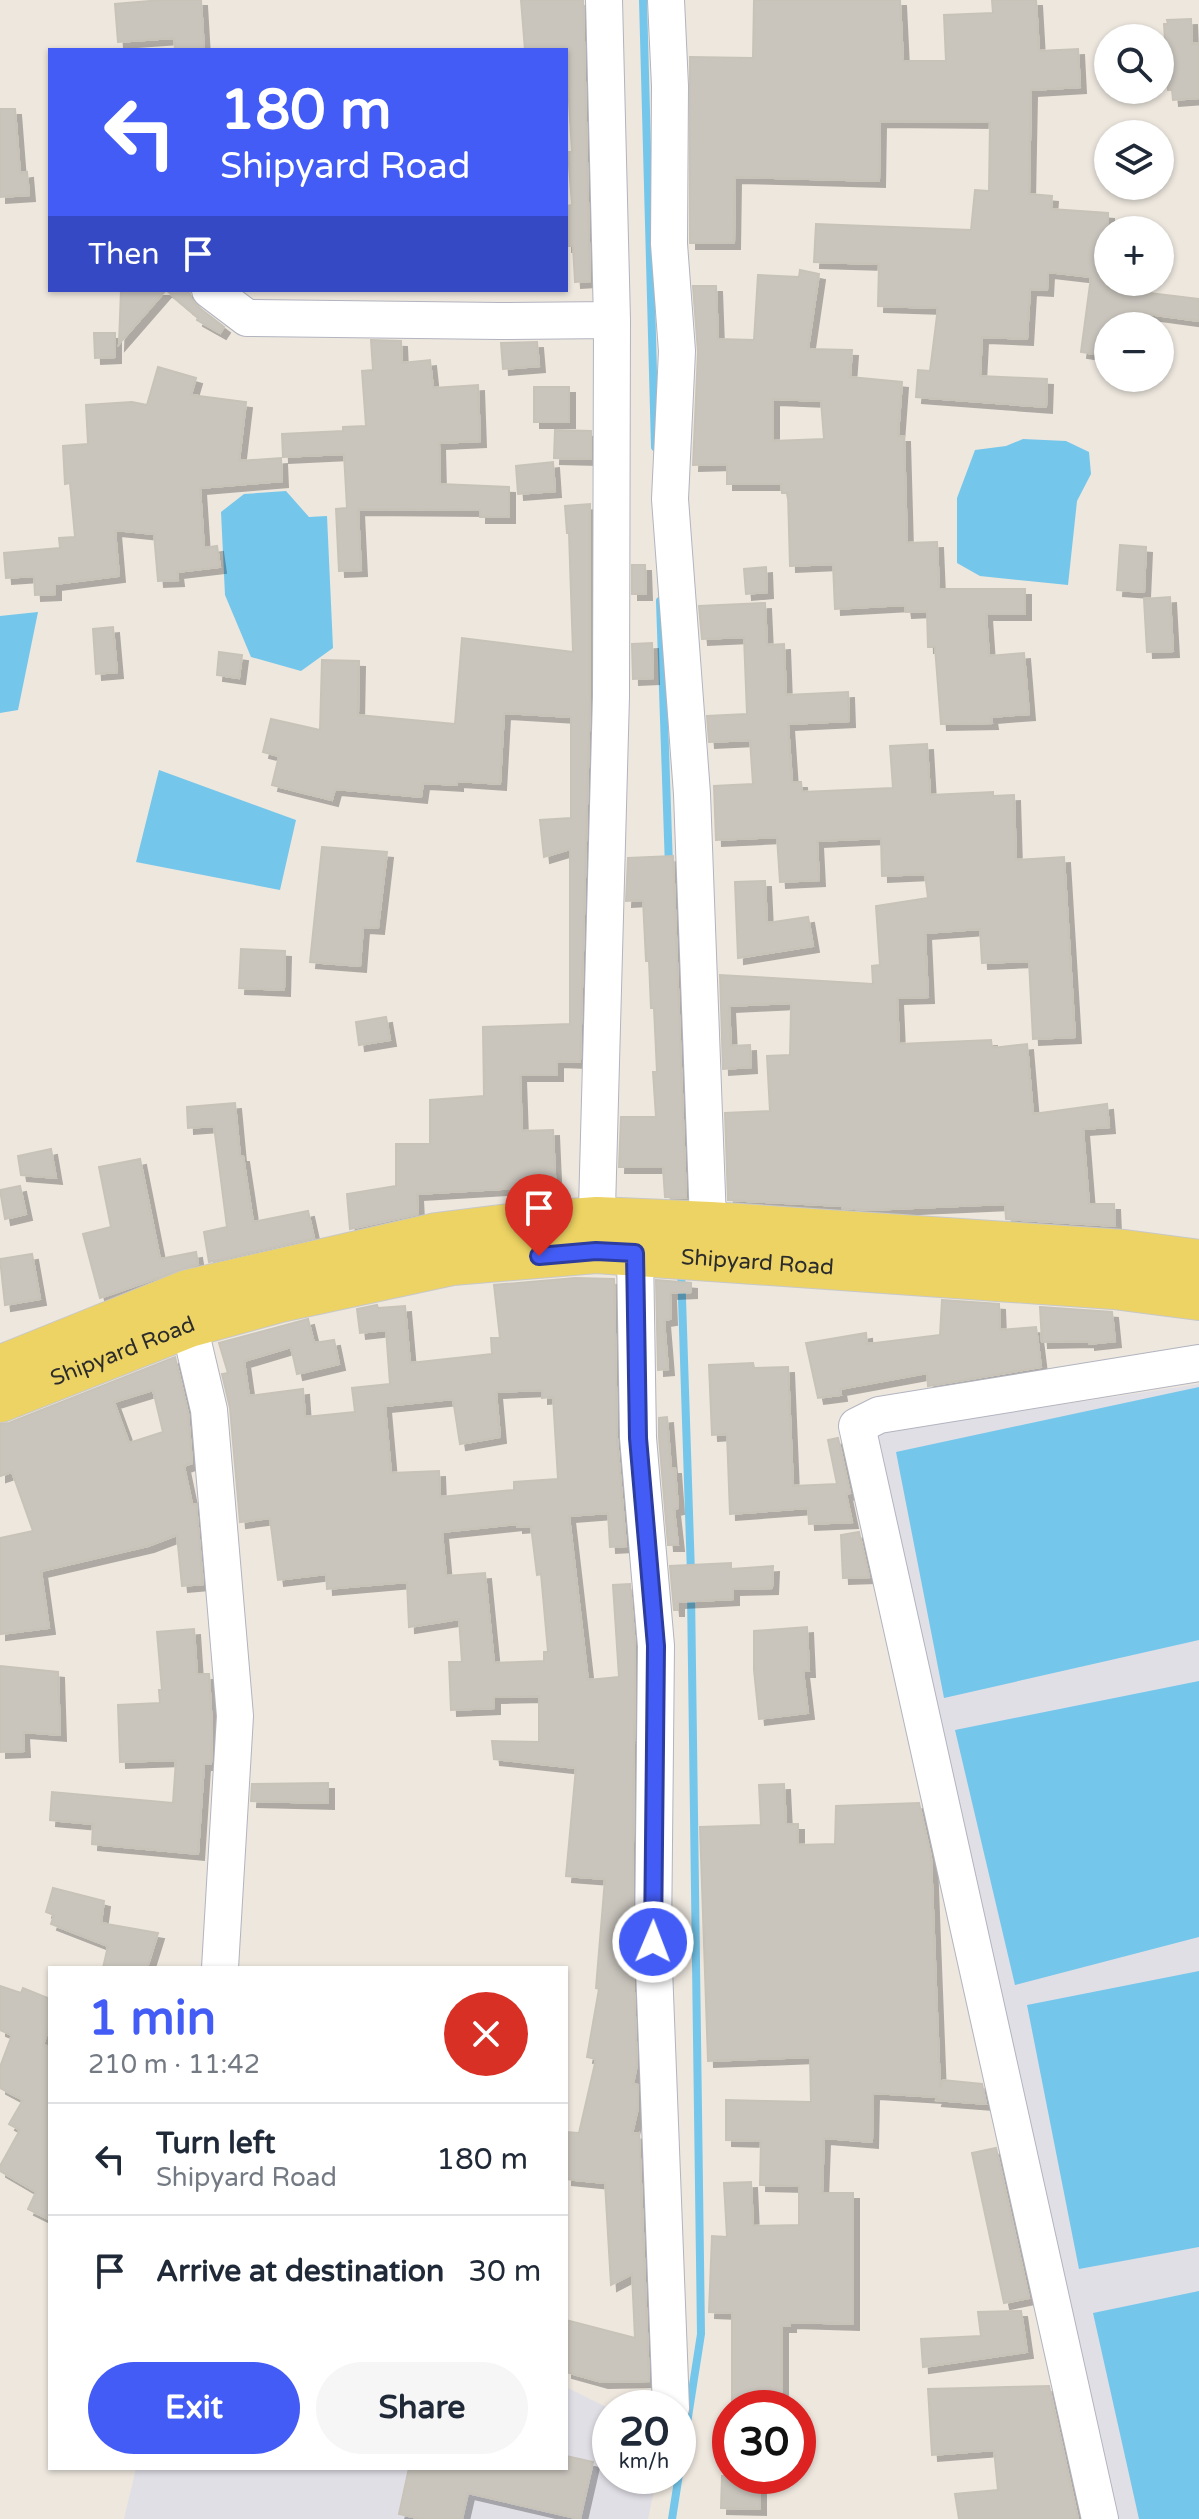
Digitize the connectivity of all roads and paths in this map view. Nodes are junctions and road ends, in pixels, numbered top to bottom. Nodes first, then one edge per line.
1 (604, 0) edge
2 (666, 0) edge
3 (213, 292) edge
4 (612, 320) junction
5 (609, 1241) junction
6 (709, 1241) junction
7 (1199, 1262) edge
8 (1199, 1298) edge
9 (189, 1325) junction
10 (1199, 1363) edge
11 (0, 1368) edge
12 (0, 1400) edge
13 (220, 1966) edge
14 (670, 2390) edge
15 (1100, 2519) edge

1 - 4 street
2 - 6 street
3 - 4 street
4 - 5 street
5 - 6 main road, Shipyard Road
5 - 9 main road, Shipyard Road
5 - 11 main road, Shipyard Road
5 - 14 street
6 - 7 main road, Shipyard Road
6 - 8 main road, Shipyard Road
9 - 12 main road, Shipyard Road
9 - 13 street
10 - 15 street

